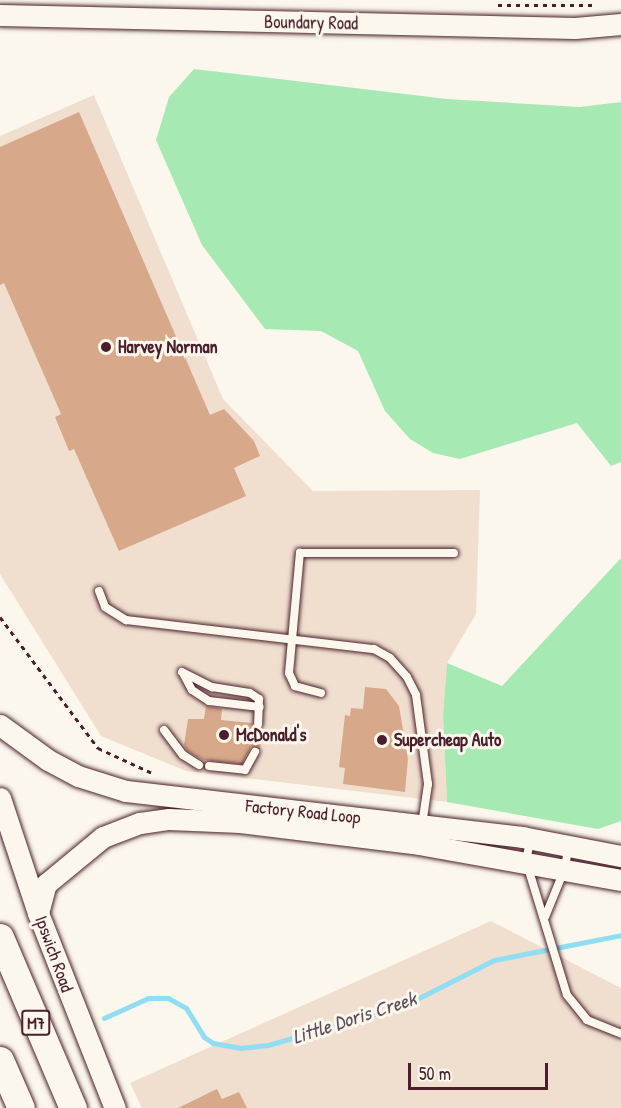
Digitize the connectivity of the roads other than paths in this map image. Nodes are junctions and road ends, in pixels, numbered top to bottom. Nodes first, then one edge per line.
1 (0, 15) edge
2 (621, 24) edge
3 (454, 553) dead end
4 (99, 591) dead end
5 (293, 641) junction
6 (321, 693) dead end
7 (260, 707) junction
8 (258, 724) dead end
9 (0, 725) edge
10 (164, 730) dead end
11 (255, 752) dead end
12 (199, 765) dead end
13 (209, 766) dead end
14 (0, 798) edge
15 (420, 834) junction
16 (530, 838) junction
17 (568, 845) junction
18 (621, 856) edge
19 (526, 861) junction
20 (565, 868) junction
21 (621, 880) edge
22 (38, 913) junction
23 (545, 917) junction
24 (0, 937) edge
25 (621, 1034) edge
26 (0, 1060) edge
27 (21, 1108) edge
28 (73, 1108) edge
29 (115, 1108) edge

1 - 2 main road, Boundary Road
3 - 5 lane
4 - 5 lane
5 - 6 lane
5 - 15 lane
7 - 7 lane
7 - 8 lane
9 - 15 main road, Factory Road Loop
10 - 12 lane
11 - 13 lane
14 - 22 main road, Ipswich Road
15 - 16 main road, Factory Road Loop
15 - 19 main road, Factory Road Loop
15 - 22 main road, Factory Road Loop
16 - 17 main road, Factory Road Loop
16 - 19 lane
17 - 18 main road, Factory Road Loop
17 - 20 lane
19 - 20 main road, Factory Road Loop
19 - 23 lane
20 - 21 main road, Factory Road Loop
20 - 23 lane
22 - 29 main road, Ipswich Road
23 - 25 lane
24 - 28 highway, M7
26 - 27 highway

